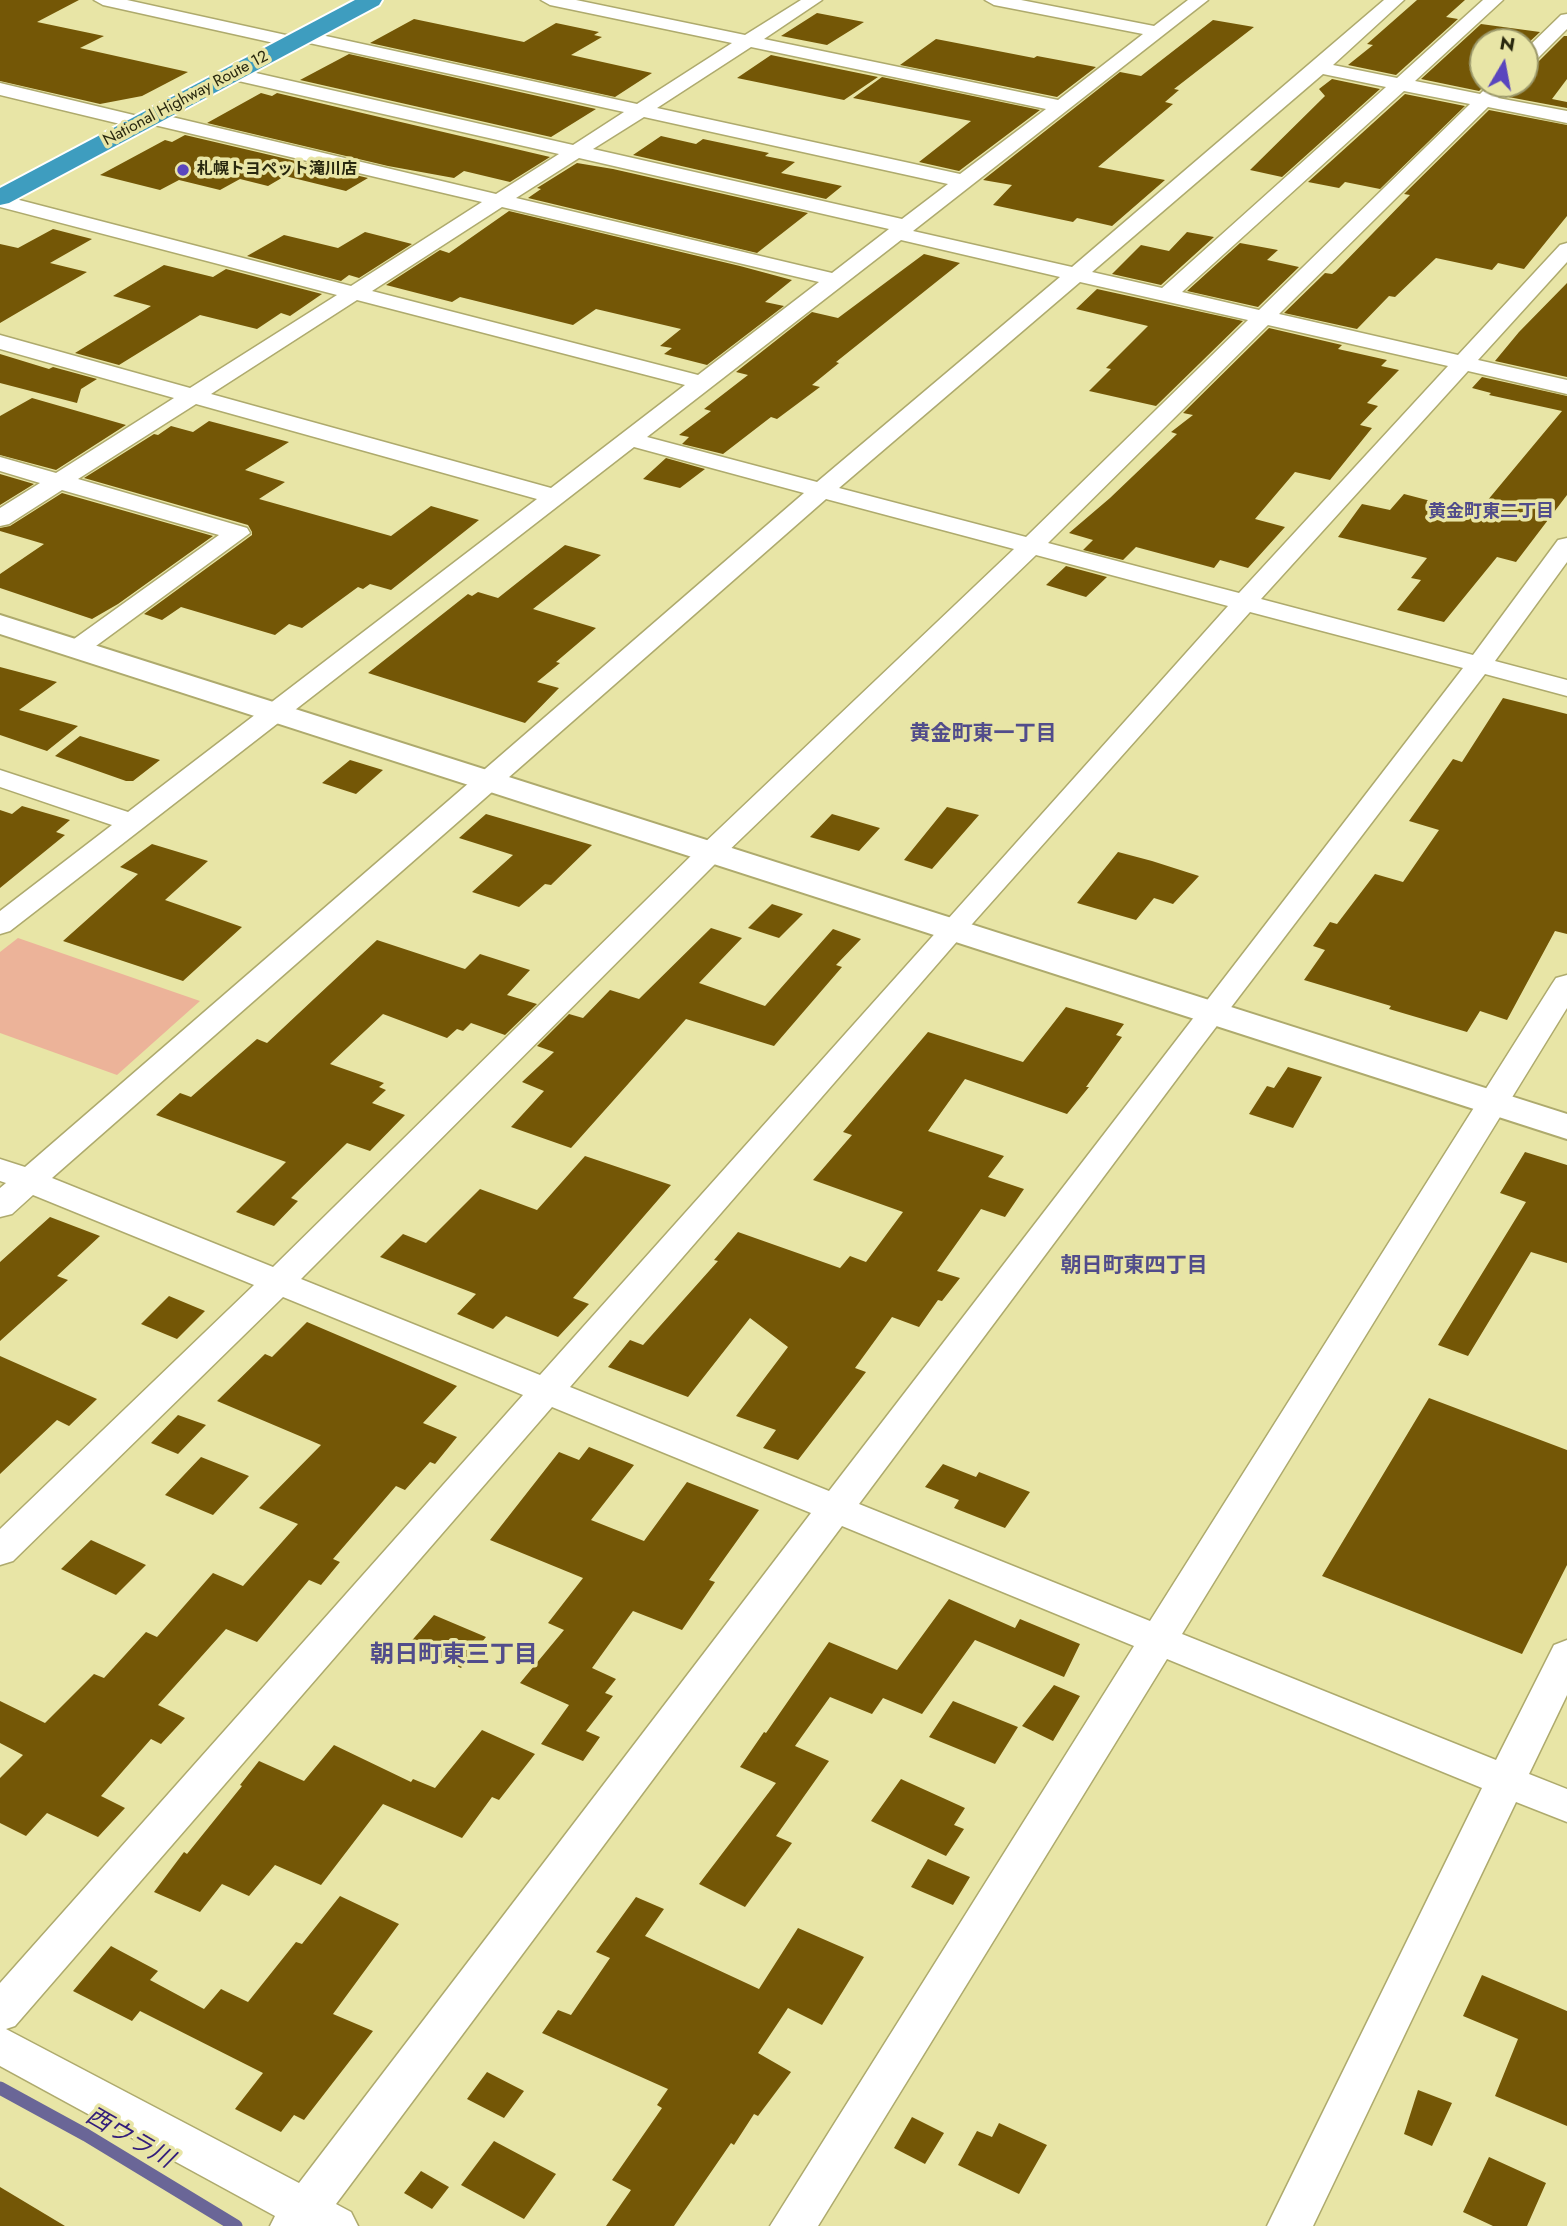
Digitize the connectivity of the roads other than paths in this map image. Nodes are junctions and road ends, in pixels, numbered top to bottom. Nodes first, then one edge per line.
1 (103, 0) edge
2 (371, 0) edge
3 (550, 0) edge
4 (813, 0) edge
5 (994, 0) edge
6 (1199, 0) edge
7 (1395, 0) edge
8 (1494, 0) edge
9 (1567, 19) edge
10 (1158, 32) junction
11 (298, 39) junction
12 (750, 41) junction
13 (1539, 46) edge
14 (1319, 68) junction
15 (234, 74) junction
16 (1401, 84) junction
17 (0, 89) edge
18 (1487, 98) edge
19 (1484, 101) junction
20 (1060, 106) junction
21 (639, 111) junction
22 (1567, 117) edge
23 (146, 120) junction
24 (574, 152) junction
25 (963, 181) junction
26 (0, 200) edge
27 (499, 200) junction
28 (900, 230) junction
29 (1567, 249) edge
30 (1074, 274) junction
31 (836, 280) junction
32 (353, 292) junction
33 (1166, 295) junction
34 (1262, 317) junction
35 (0, 342) edge
36 (1463, 363) junction
37 (702, 383) junction
38 (1567, 387) edge
39 (191, 397) junction
40 (629, 439) junction
41 (0, 464) edge
42 (58, 481) junction
43 (821, 490) junction
44 (555, 497) junction
45 (0, 519) edge
46 (1567, 545) edge
47 (1031, 546) junction
48 (1245, 602) junction
49 (0, 624) edge
50 (76, 649) junction
51 (1479, 664) junction
52 (1567, 688) edge
53 (275, 713) junction
54 (0, 778) edge
55 (486, 781) junction
56 (132, 823) junction
57 (710, 853) junction
58 (0, 925) edge
59 (951, 931) junction
60 (1567, 984) edge
61 (1210, 1014) junction
62 (1493, 1103) junction
63 (1567, 1127) edge
64 (14, 1175) edge
65 (0, 1206) edge
66 (278, 1282) junction
67 (547, 1391) junction
68 (835, 1509) junction
69 (0, 1551) edge
70 (1157, 1639) junction
71 (1567, 1655) edge
72 (1506, 1781) junction
73 (1567, 1806) edge
74 (0, 2013) edge
75 (0, 2045) edge
76 (311, 2221) edge
77 (793, 2226) edge
78 (1290, 2226) edge

1 - 11 street
2 - 11 highway, National Highway Route 12
3 - 12 street
4 - 12 street
5 - 10 street
6 - 10 street
7 - 14 street
8 - 16 street
9 - 13 street
10 - 20 street
11 - 15 highway, National Highway Route 12
11 - 21 street
12 - 20 street
12 - 21 street
14 - 16 street
14 - 30 street
15 - 23 highway, National Highway Route 12
15 - 24 street
16 - 19 street
16 - 33 street
17 - 23 street
18 - 19 street
19 - 22 street
19 - 34 street
20 - 25 street
21 - 24 street
21 - 25 street
23 - 26 highway, National Highway Route 12
23 - 27 street
24 - 27 street
24 - 28 street
25 - 28 street
26 - 32 street
27 - 31 street
27 - 32 street
28 - 30 street
28 - 31 street
29 - 36 street
30 - 33 street
30 - 43 street
31 - 37 street
32 - 37 street
32 - 39 street
33 - 34 street
34 - 36 street
34 - 47 street
35 - 39 street
36 - 38 street
36 - 48 street
37 - 40 street
39 - 42 street
39 - 44 street
40 - 43 street
40 - 44 street
41 - 42 street
42 - 45 street
42 - 50 street
43 - 47 street
43 - 55 street
44 - 53 street
46 - 51 street
47 - 48 street
47 - 57 street
48 - 51 street
48 - 59 street
49 - 50 street
50 - 53 street
51 - 52 street
51 - 61 street
53 - 55 street
53 - 56 street
54 - 56 street
55 - 57 street
55 - 64 street
56 - 58 street
57 - 59 street
57 - 66 street
59 - 61 street
59 - 67 street
60 - 62 street
61 - 62 street
61 - 68 street
62 - 63 street
62 - 70 street
64 - 65 street
64 - 66 street
66 - 67 street
66 - 69 street
67 - 68 street
67 - 74 street
68 - 70 street
68 - 76 street
70 - 72 street
70 - 77 street
71 - 72 street
72 - 73 street
72 - 78 street
75 - 76 street

